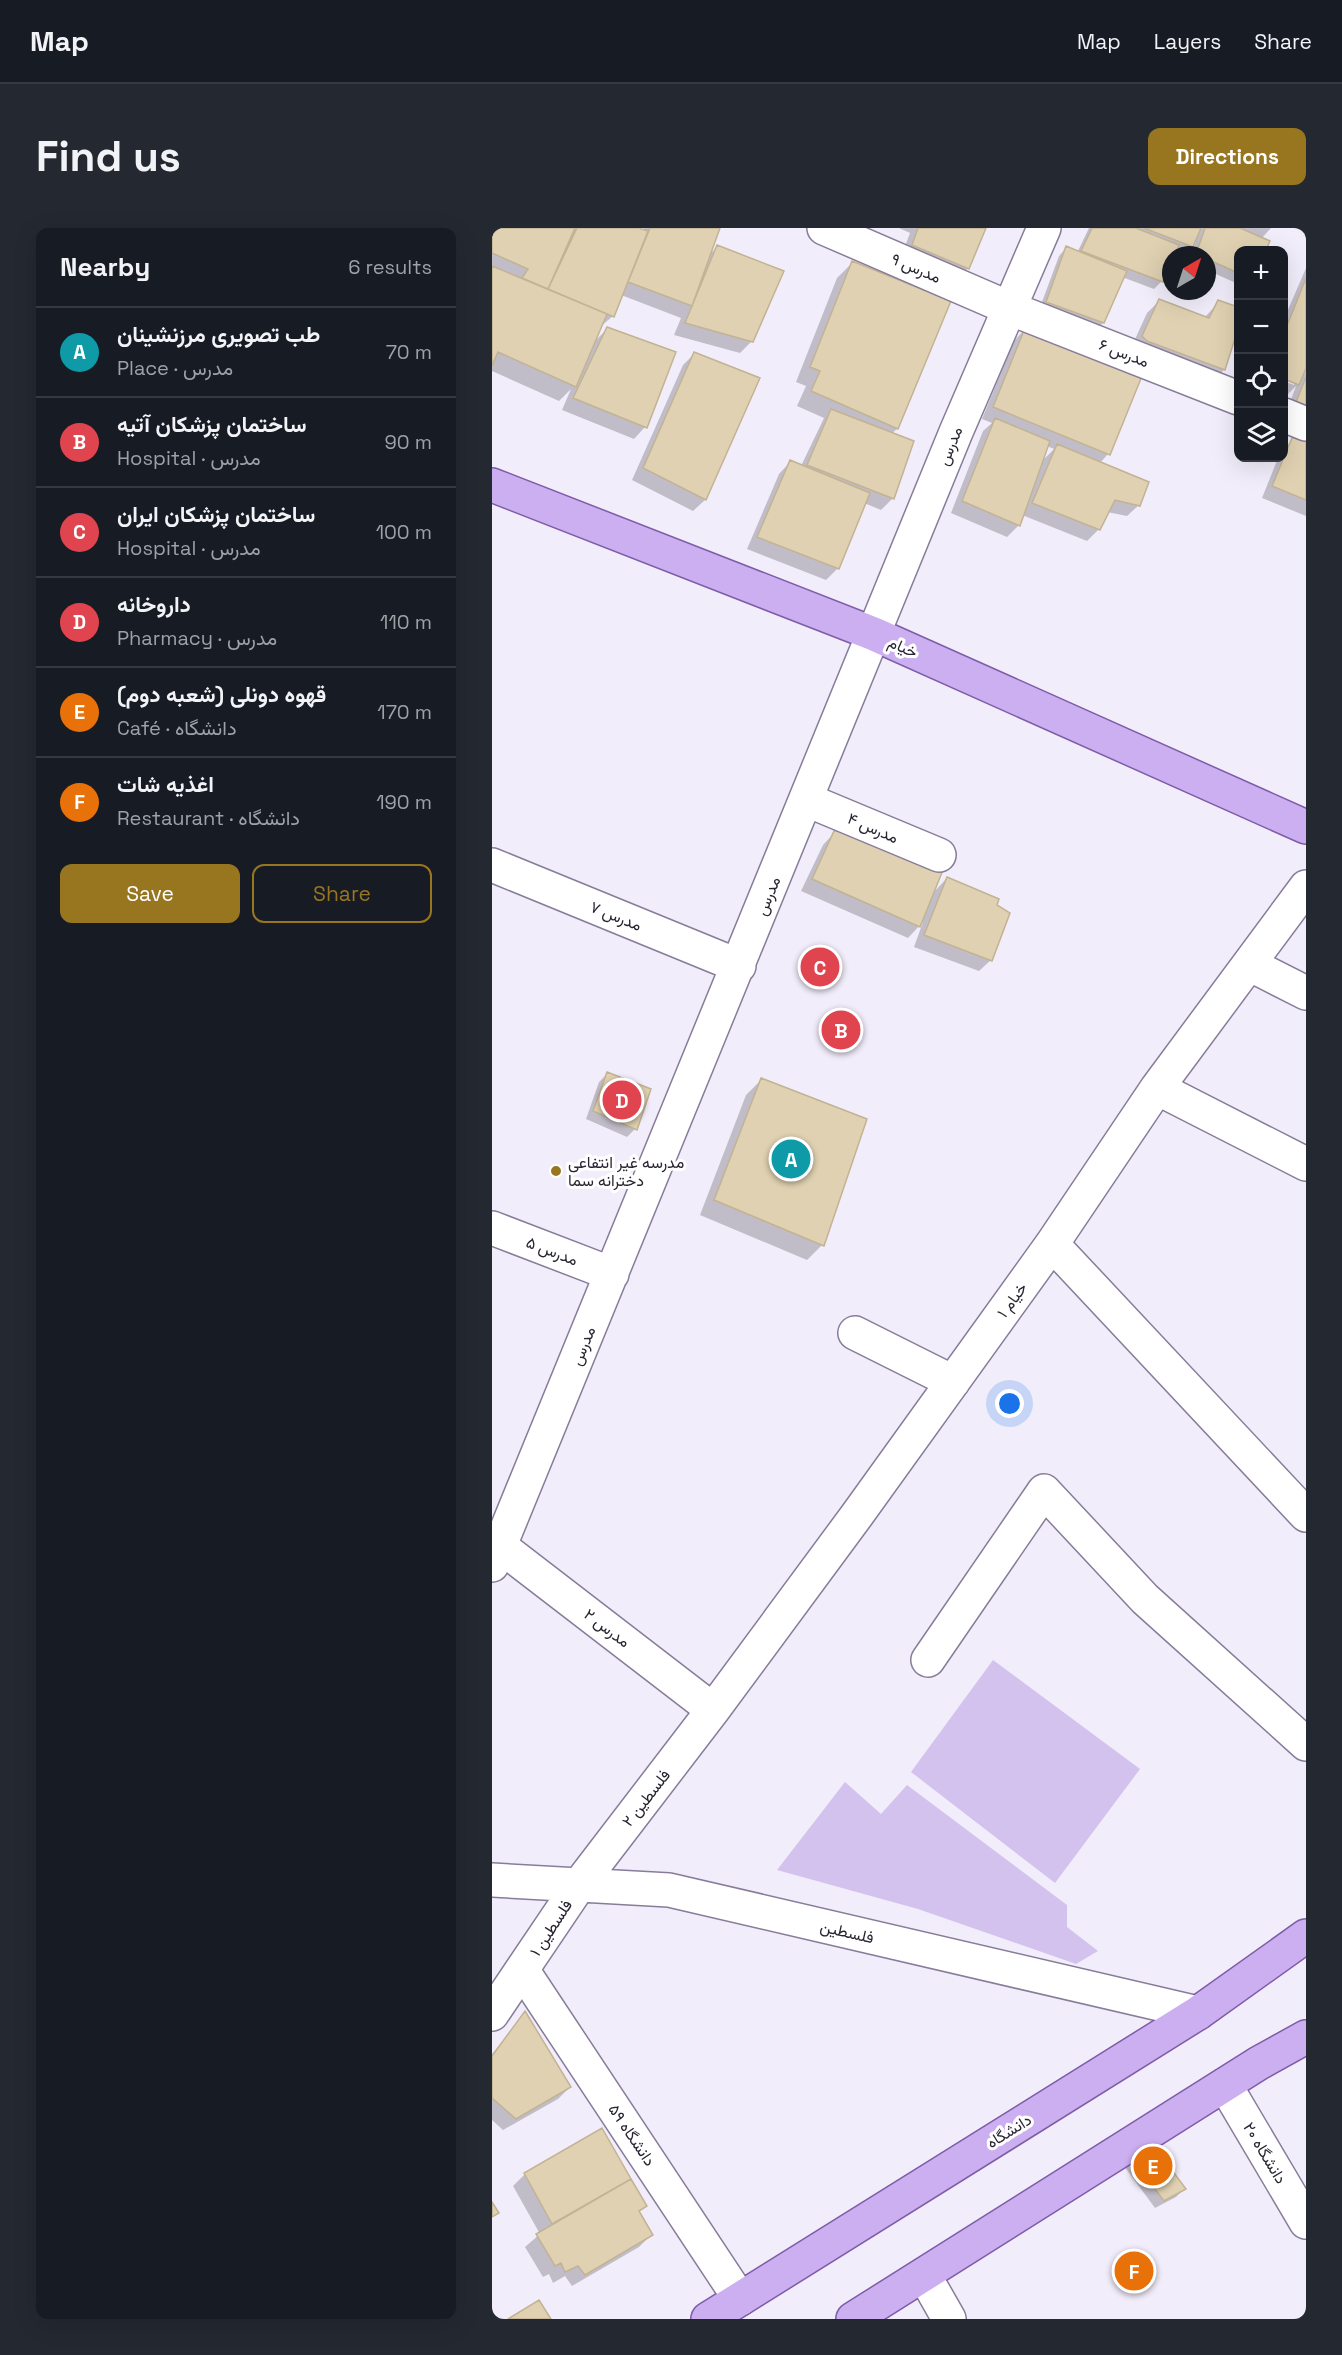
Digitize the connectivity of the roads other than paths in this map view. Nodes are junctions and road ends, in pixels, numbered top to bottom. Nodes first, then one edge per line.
1 (824, 228) edge
2 (1044, 228) edge
3 (1009, 308) junction
4 (1234, 396) edge
5 (1288, 417) edge
6 (1306, 424) edge
7 (492, 485) edge
8 (874, 634) junction
9 (807, 800) junction
10 (1306, 827) edge
11 (939, 855) dead end
12 (492, 865) edge
13 (1306, 887) edge
14 (1249, 964) junction
15 (739, 966) junction
16 (1306, 993) edge
17 (1157, 1088) junction
18 (1306, 1164) edge
19 (492, 1228) edge
20 (1052, 1244) junction
21 (612, 1274) junction
22 (855, 1333) dead end
23 (953, 1382) junction
24 (1306, 1515) edge
25 (496, 1556) edge
26 (927, 1659) dead end
27 (714, 1710) junction
28 (1306, 1744) edge
29 (492, 1880) edge
30 (579, 1885) junction
31 (1306, 1936) edge
32 (523, 1971) junction
33 (1198, 2013) junction
34 (492, 2014) edge
35 (1306, 2037) edge
36 (1225, 2085) junction
37 (1306, 2222) edge
38 (924, 2275) junction
39 (740, 2299) junction
40 (708, 2319) edge
41 (853, 2319) edge
42 (949, 2319) edge

1 - 3 street, مدرس ۹
2 - 3 street, مدرس
3 - 4 street, مدرس ۶
3 - 8 street, مدرس
5 - 6 street
7 - 8 main road, خیام
8 - 9 street, مدرس
8 - 10 main road, خیام
9 - 11 street, مدرس ۴
9 - 15 street, مدرس
12 - 15 street, مدرس ۷
13 - 14 street, خیام ۱
14 - 16 street
14 - 17 street, خیام ۱
15 - 21 street, مدرس
17 - 18 street
17 - 20 street, خیام ۱
19 - 21 street, مدرس ۵
20 - 23 street, خیام ۱
20 - 24 street
21 - 25 street, مدرس
22 - 23 street
23 - 27 street, خیام ۱
25 - 27 street, مدرس ۲
26 - 28 street
27 - 30 street, فلسطین ۲
29 - 30 street, فلسطین
30 - 32 street, فلسطین ۱
30 - 33 street, فلسطین
31 - 33 main road, دانشگاه
32 - 34 street, فلسطین ۱
32 - 39 street, دانشگاه ۵۹
33 - 39 main road, دانشگاه
35 - 36 main road
36 - 37 street, دانشگاه ۲۰
36 - 38 main road
38 - 41 main road
38 - 42 street
39 - 40 main road, دانشگاه

